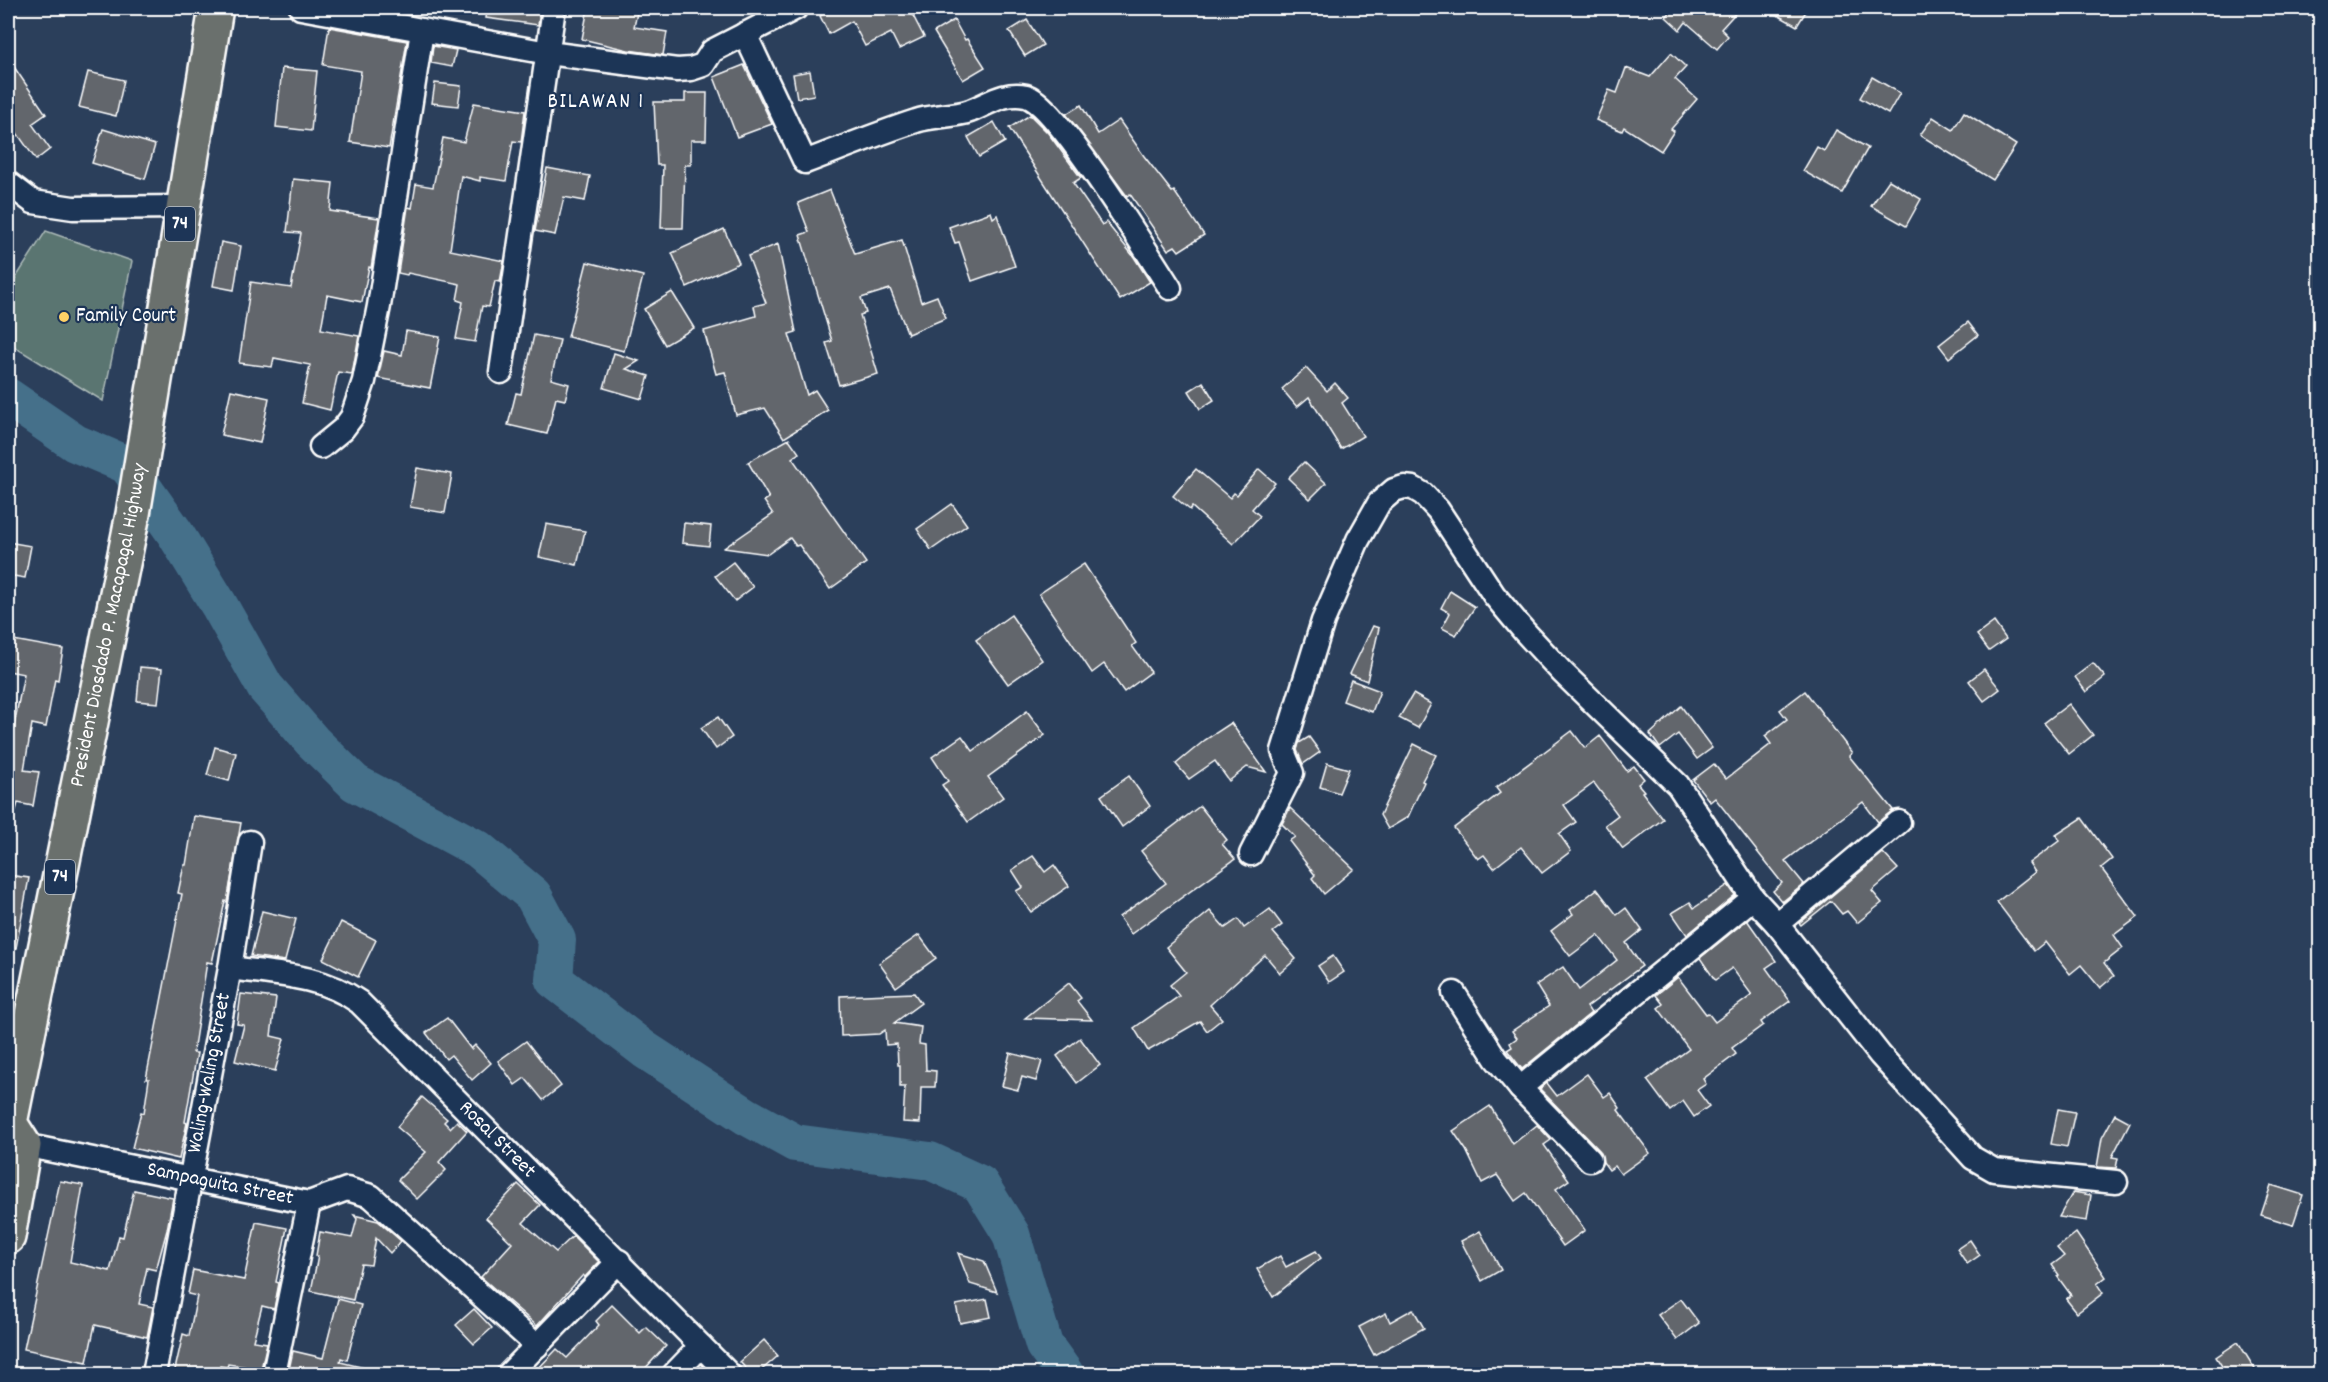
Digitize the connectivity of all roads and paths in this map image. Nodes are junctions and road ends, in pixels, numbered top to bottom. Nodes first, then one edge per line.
1 (216, 8) edge
2 (301, 8) edge
3 (554, 8) edge
4 (796, 8) edge
5 (422, 31) junction
6 (746, 34) junction
7 (548, 53) junction
8 (8, 183) edge
9 (183, 207) junction
10 (1170, 288) dead end
11 (501, 372) dead end
12 (321, 447) dead end
13 (1899, 822) dead end
14 (250, 842) dead end
15 (1251, 854) dead end
16 (1752, 898) junction
17 (1777, 924) junction
18 (230, 968) junction
19 (1454, 993) dead end
20 (1520, 1088) junction
21 (14, 1130) edge
22 (1590, 1160) dead end
23 (189, 1179) junction
24 (2116, 1182) dead end
25 (309, 1203) junction
26 (8, 1237) edge
27 (619, 1261) junction
28 (537, 1346) junction
29 (701, 1346) junction
30 (154, 1374) edge
31 (274, 1374) edge
32 (509, 1374) edge
33 (674, 1374) edge
34 (729, 1374) edge

1 - 9 highway, President Diosdado P. Macapagal Highway / 74
2 - 5 street
3 - 7 street
4 - 6 street
5 - 7 street
5 - 12 street
6 - 7 street
6 - 10 street
7 - 11 street
8 - 9 street
9 - 21 highway, President Diosdado P. Macapagal Highway / 74
13 - 17 street
14 - 18 street, Waling-Waling Street
15 - 16 street
16 - 17 street
16 - 20 street
17 - 24 street
18 - 23 street, Waling-Waling Street
18 - 27 street, Rosal Street
19 - 20 street
20 - 22 street
21 - 23 street, Sampaguita Street
21 - 26 highway, President Diosdado P. Macapagal Highway / 74
23 - 25 street, Sampaguita Street
23 - 30 street, Waling-Waling Street
25 - 28 street, Sampaguita Street
25 - 31 street
27 - 28 street
27 - 29 street, Rosal Street
28 - 32 street
29 - 33 street
29 - 34 street, Rosal Street

